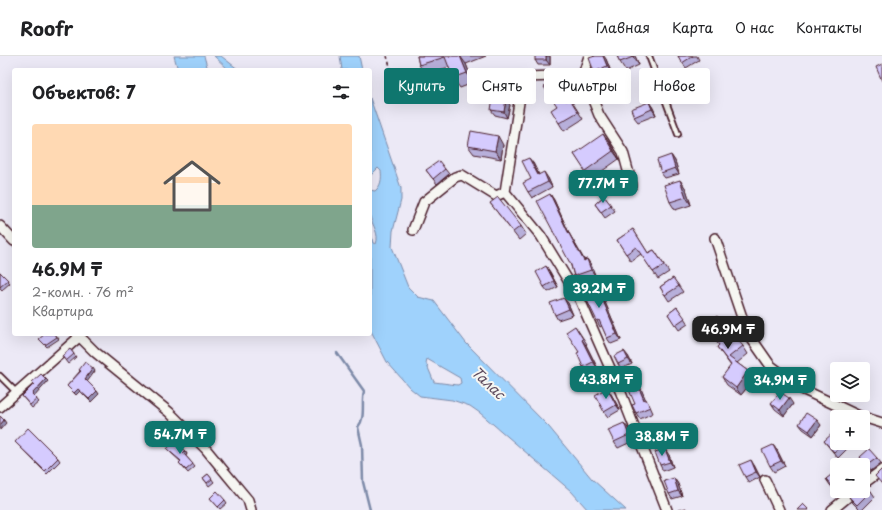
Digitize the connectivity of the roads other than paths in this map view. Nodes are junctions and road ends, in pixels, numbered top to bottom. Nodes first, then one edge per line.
1 (589, 56) edge
2 (649, 56) edge
3 (585, 68) edge
4 (544, 76) edge
5 (595, 104) edge
6 (678, 134) dead end
7 (632, 185) dead end
8 (505, 192) junction
9 (0, 226) edge
10 (413, 230) dead end
11 (715, 238) dead end
12 (12, 239) edge
13 (78, 336) edge
14 (0, 376) edge
15 (16, 392) junction
16 (0, 407) edge
17 (848, 410) edge
18 (870, 419) edge
19 (882, 423) edge
20 (882, 470) edge
21 (870, 479) edge
22 (765, 480) dead end
23 (847, 498) edge
24 (251, 510) edge
25 (667, 510) edge
26 (780, 510) edge
27 (832, 510) edge

1 - 3 street
2 - 6 lane
4 - 8 street
5 - 7 street
8 - 10 street
8 - 25 street
9 - 12 street
11 - 17 street
13 - 15 street
13 - 24 street
14 - 15 lane
15 - 16 street
18 - 19 street
20 - 21 street
22 - 26 street
23 - 27 street

